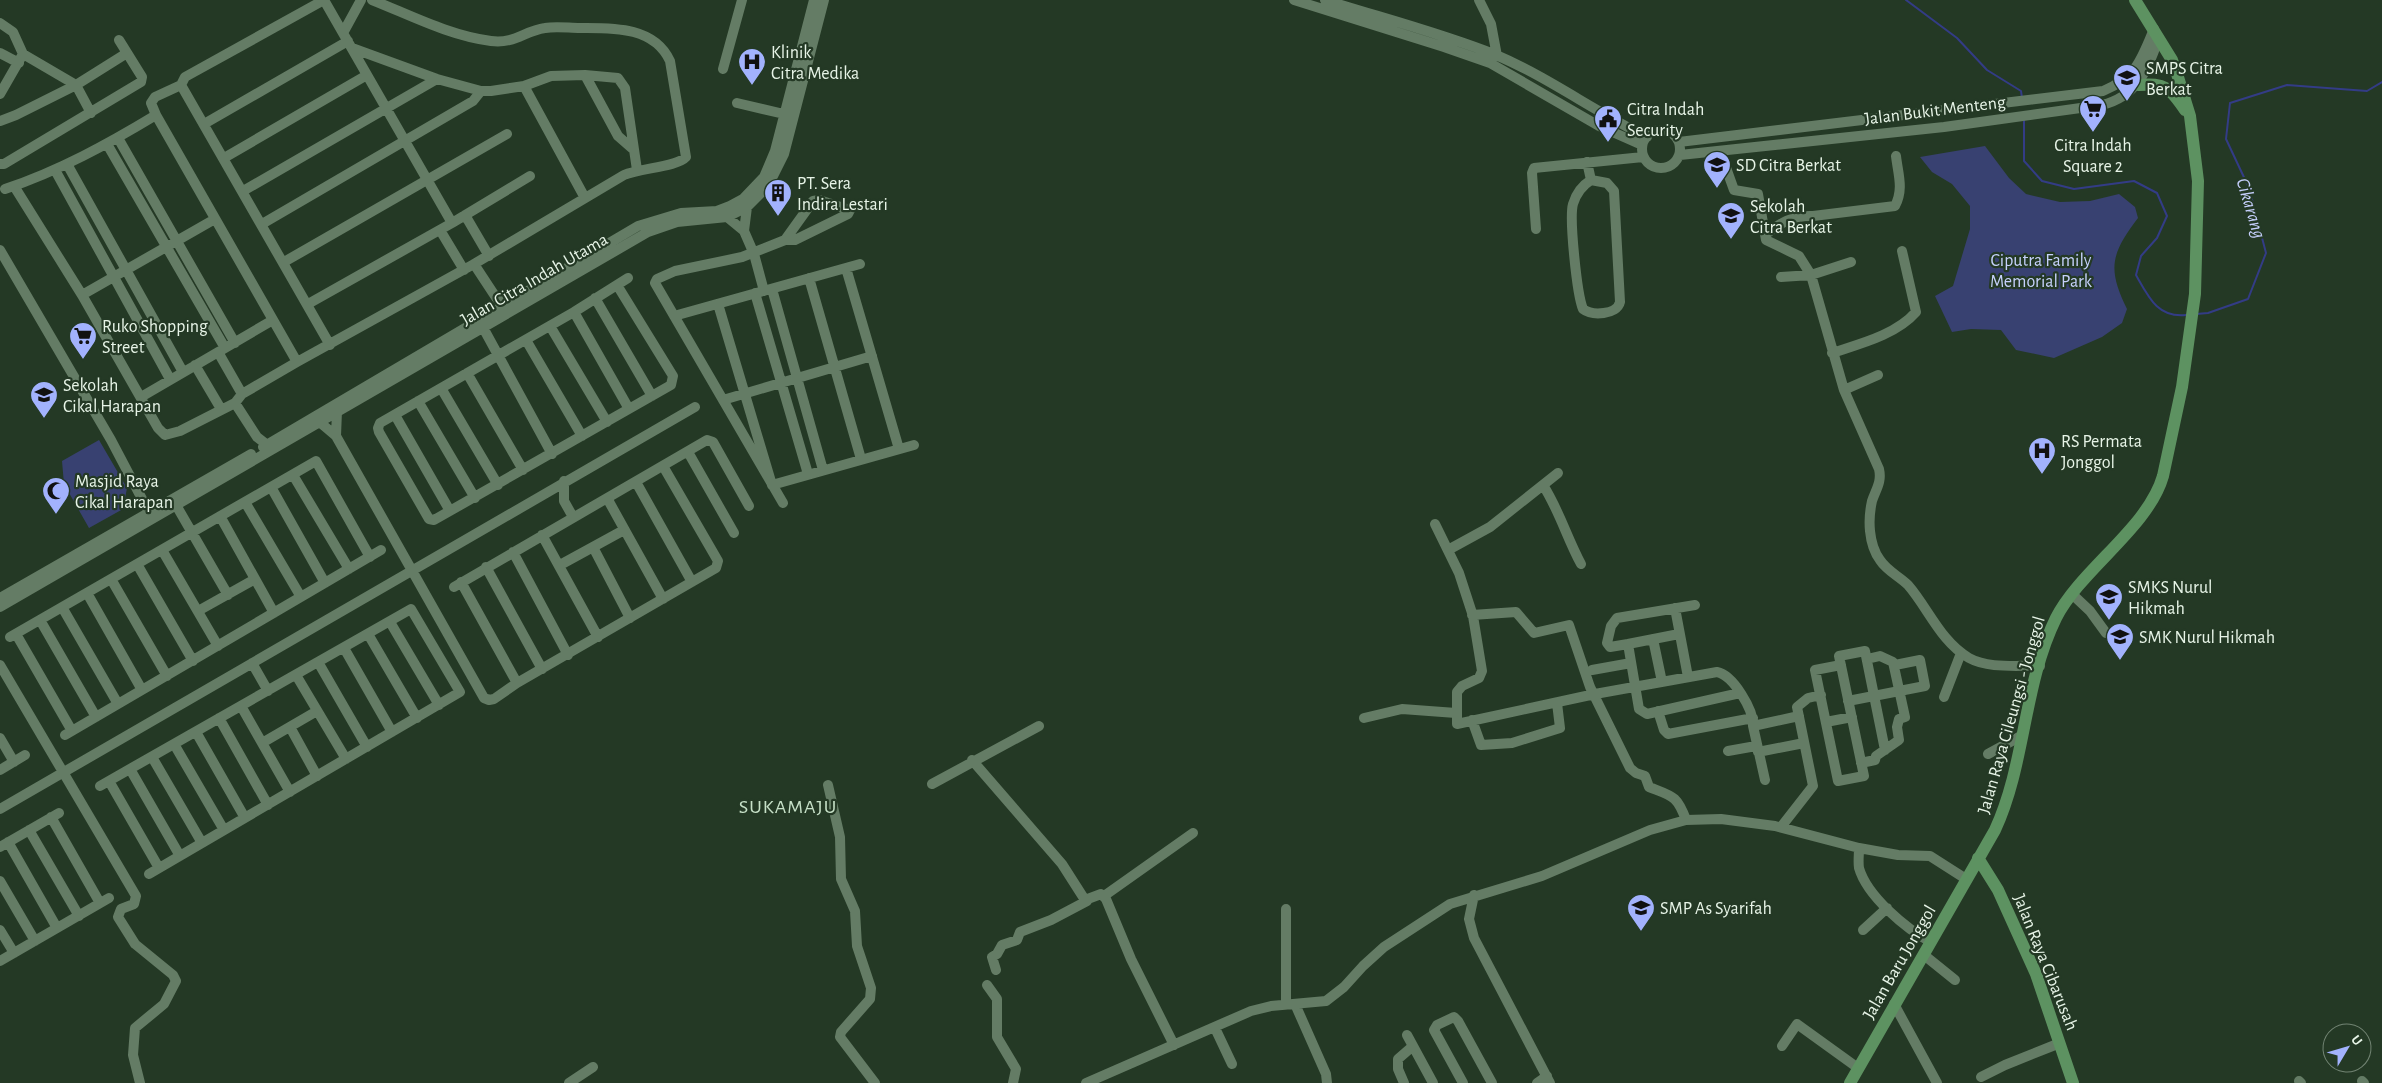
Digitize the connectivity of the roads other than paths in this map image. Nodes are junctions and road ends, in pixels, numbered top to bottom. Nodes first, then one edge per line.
1 (324, 0) edge
2 (361, 0) edge
3 (372, 0) edge
4 (742, 0) edge
5 (814, 0) edge
6 (824, 0) edge
7 (1294, 0) edge
8 (1325, 0) edge
9 (1479, 0) edge
10 (2135, 0) edge
11 (0, 23) edge
12 (2156, 34) junction
13 (119, 40) dead end
14 (348, 41) junction
15 (0, 52) edge
16 (127, 53) junction
17 (1497, 56) junction
18 (21, 58) junction
19 (723, 69) dead end
20 (367, 75) junction
21 (586, 75) junction
22 (437, 79) junction
23 (181, 84) junction
24 (76, 85) junction
25 (2138, 85) junction
26 (524, 86) junction
27 (1, 89) edge
28 (482, 91) junction
29 (737, 103) dead end
30 (386, 108) junction
31 (91, 113) junction
32 (784, 114) junction
33 (156, 115) junction
34 (2190, 116) junction
35 (0, 121) edge
36 (204, 124) junction
37 (785, 133) junction
38 (507, 134) dead end
39 (118, 138) junction
40 (1644, 141) junction
41 (406, 142) junction
42 (1679, 142) junction
43 (107, 144) junction
44 (634, 150) junction
45 (1720, 151) junction
46 (779, 153) junction
47 (1680, 155) junction
48 (1896, 156) dead end
49 (1644, 157) junction
50 (224, 158) junction
51 (1587, 162) junction
52 (0, 164) edge
53 (67, 164) junction
54 (56, 170) junction
55 (637, 170) junction
56 (530, 176) dead end
57 (427, 180) junction
58 (1591, 180) junction
59 (243, 191) junction
60 (585, 198) junction
61 (747, 207) junction
62 (465, 215) junction
63 (727, 217) junction
64 (215, 218) junction
65 (452, 223) junction
66 (262, 224) junction
67 (1536, 229) dead end
68 (440, 230) junction
69 (744, 231) junction
70 (1764, 235) junction
71 (785, 240) junction
72 (177, 241) junction
73 (167, 247) junction
74 (0, 250) edge
75 (1902, 251) dead end
76 (754, 254) junction
77 (489, 256) junction
78 (284, 262) junction
79 (1851, 262) dead end
80 (474, 264) junction
81 (860, 264) dead end
82 (846, 268) junction
83 (124, 270) junction
84 (464, 270) junction
85 (1811, 275) junction
86 (1781, 276) dead end
87 (112, 277) junction
88 (628, 278) dead end
89 (809, 278) junction
90 (617, 285) junction
91 (764, 291) junction
92 (82, 295) junction
93 (595, 298) junction
94 (308, 304) junction
95 (499, 304) junction
96 (718, 304) junction
97 (574, 312) junction
98 (674, 316) junction
99 (273, 320) junction
100 (480, 323) junction
101 (550, 326) junction
102 (526, 340) junction
103 (235, 343) junction
104 (330, 345) junction
105 (221, 350) junction
106 (1832, 353) junction
107 (498, 355) junction
108 (872, 356) junction
109 (298, 362) junction
110 (195, 365) junction
111 (834, 367) junction
112 (183, 372) junction
113 (467, 373) junction
114 (1878, 375) dead end
115 (797, 378) junction
116 (170, 379) junction
117 (782, 383) junction
118 (441, 388) junction
119 (1844, 390) junction
120 (242, 394) junction
121 (745, 394) junction
122 (652, 396) junction
123 (141, 397) junction
124 (723, 400) junction
125 (418, 402) junction
126 (235, 403) junction
127 (695, 407) dead end
128 (335, 408) junction
129 (221, 409) junction
130 (629, 409) junction
131 (395, 415) junction
132 (316, 419) junction
133 (607, 422) junction
134 (336, 436) junction
135 (582, 436) junction
136 (257, 437) junction
137 (914, 444) dead end
138 (270, 447) junction
139 (899, 449) junction
140 (688, 452) junction
141 (552, 454) junction
142 (257, 455) junction
143 (861, 460) junction
144 (663, 466) junction
145 (523, 470) junction
146 (823, 470) junction
147 (1558, 473) dead end
148 (293, 474) junction
149 (808, 474) junction
150 (564, 481) junction
151 (636, 482) junction
152 (1543, 484) junction
153 (498, 485) junction
154 (772, 485) junction
155 (271, 488) junction
156 (546, 492) junction
157 (475, 498) junction
158 (607, 498) junction
159 (564, 501) junction
160 (245, 502) junction
161 (783, 503) dead end
162 (176, 506) junction
163 (749, 506) dead end
164 (450, 511) junction
165 (151, 515) junction
166 (220, 516) junction
167 (573, 517) junction
168 (1436, 524) dead end
169 (624, 530) junction
170 (192, 532) junction
171 (734, 533) dead end
172 (542, 535) junction
173 (593, 547) junction
174 (162, 550) junction
175 (381, 550) dead end
176 (1448, 550) junction
177 (513, 552) junction
178 (370, 557) junction
179 (137, 564) junction
180 (1581, 564) dead end
181 (560, 565) junction
182 (486, 567) junction
183 (349, 569) junction
184 (411, 569) junction
185 (111, 579) junction
186 (255, 579) junction
187 (692, 582) junction
188 (325, 583) junction
189 (87, 593) junction
190 (2073, 594) junction
191 (228, 595) junction
192 (301, 597) junction
193 (0, 598) edge
194 (663, 599) junction
195 (1695, 604) dead end
196 (0, 607) edge
197 (62, 607) junction
198 (1675, 608) junction
199 (198, 612) junction
200 (274, 613) junction
201 (1472, 615) junction
202 (630, 618) junction
203 (40, 620) junction
204 (390, 622) junction
205 (2106, 633) dead end
206 (368, 634) junction
207 (1678, 634) junction
208 (598, 637) junction
209 (1653, 639) junction
210 (1628, 644) junction
211 (218, 646) junction
212 (344, 648) junction
213 (1958, 649) junction
214 (568, 654) junction
215 (1867, 659) junction
216 (192, 661) junction
217 (318, 662) junction
218 (252, 663) junction
219 (1631, 663) junction
220 (0, 665) edge
221 (1841, 665) junction
222 (1895, 665) junction
223 (2040, 666) junction
224 (542, 670) junction
225 (1592, 670) dead end
226 (296, 675) junction
227 (167, 676) junction
228 (1688, 677) junction
229 (1662, 682) junction
230 (517, 684) junction
231 (1636, 687) junction
232 (142, 690) junction
233 (1900, 690) junction
234 (268, 691) junction
235 (1740, 693) junction
236 (1595, 694) junction
237 (1820, 695) junction
238 (1874, 696) junction
239 (1944, 697) dead end
240 (1848, 701) junction
241 (1557, 703) junction
242 (118, 704) junction
243 (439, 705) junction
244 (241, 706) junction
245 (317, 711) junction
246 (1658, 712) junction
247 (1456, 713) junction
248 (1799, 716) junction
249 (96, 717) junction
250 (1852, 717) junction
251 (220, 718) junction
252 (417, 718) junction
253 (1364, 718) dead end
254 (1472, 720) junction
255 (1753, 722) junction
256 (1826, 722) junction
257 (1039, 726) dead end
258 (290, 727) junction
259 (196, 732) junction
260 (392, 732) junction
261 (2021, 736) junction
262 (0, 738) edge
263 (262, 743) junction
264 (1804, 743) junction
265 (174, 744) junction
266 (367, 747) junction
267 (1757, 749) junction
268 (1885, 750) junction
269 (1728, 752) dead end
270 (1988, 754) dead end
271 (25, 755) dead end
272 (152, 757) junction
273 (346, 760) junction
274 (972, 760) junction
275 (14, 762) junction
276 (1861, 763) junction
277 (130, 769) junction
278 (0, 770) edge
279 (63, 773) junction
280 (318, 776) junction
281 (1765, 780) dead end
282 (932, 784) dead end
283 (828, 785) dead end
284 (290, 792) junction
285 (268, 805) junction
286 (0, 809) edge
287 (245, 818) junction
288 (1686, 820) junction
289 (1780, 827) junction
290 (29, 830) junction
291 (224, 830) junction
292 (1193, 833) dead end
293 (202, 843) junction
294 (4, 844) edge
295 (1859, 848) junction
296 (180, 856) junction
297 (1978, 858) junction
298 (159, 868) junction
299 (149, 874) dead end
300 (1966, 879) junction
301 (0, 881) edge
302 (1104, 896) junction
303 (1474, 896) junction
304 (1087, 901) junction
305 (1887, 908) junction
306 (1286, 909) dead end
307 (79, 916) junction
308 (58, 928) junction
309 (0, 930) edge
310 (1863, 930) dead end
311 (35, 941) junction
312 (1931, 942) junction
313 (14, 953) junction
314 (1924, 955) junction
315 (0, 961) edge
316 (996, 970) dead end
317 (1955, 980) dead end
318 (987, 985) dead end
319 (1894, 1004) junction
320 (1291, 1005) junction
321 (1215, 1028) junction
322 (1406, 1036) dead end
323 (2060, 1043) junction
324 (1174, 1046) junction
325 (1413, 1046) junction
326 (1782, 1046) dead end
327 (1232, 1064) dead end
328 (593, 1067) dead end
329 (1858, 1068) junction
330 (1981, 1077) dead end
331 (1549, 1080) edge
332 (140, 1083) edge
333 (569, 1083) edge
334 (875, 1083) edge
335 (1013, 1083) edge
336 (1086, 1083) edge
337 (1327, 1083) edge
338 (1404, 1083) edge
339 (1433, 1083) edge
340 (1463, 1083) edge
341 (1492, 1083) edge
342 (1537, 1083) edge
343 (1850, 1083) edge
344 (1937, 1083) edge
345 (2073, 1083) edge

1 - 14 street
1 - 23 street
2 - 14 street
3 - 55 street
4 - 19 street
5 - 32 street
6 - 37 street, Jalan Citra Indah Utama
7 - 40 street
8 - 17 street
9 - 17 street
10 - 12 main road, Jalan Raya Cileungsi - Jonggol
11 - 18 street
12 - 25 street, Jalan Bukit Menteng
12 - 34 main road, Jalan Raya Cileungsi - Jonggol
12 - 42 street
13 - 16 street
14 - 20 street
14 - 22 street
14 - 36 street
15 - 18 street
16 - 24 street
16 - 31 street
17 - 40 street
18 - 24 street
18 - 27 street
20 - 30 street
20 - 50 street
21 - 26 street
21 - 44 street
21 - 44 street
22 - 28 street
22 - 30 street
23 - 33 street
23 - 36 street
24 - 31 street
24 - 35 street
25 - 34 main road
25 - 45 street, Jalan Bukit Menteng
26 - 28 street
26 - 60 street
28 - 41 street
29 - 32 street
30 - 41 street
30 - 59 street
31 - 52 street
32 - 37 street
33 - 39 street
33 - 64 street
34 - 190 main road, Jalan Raya Cileungsi - Jonggol
36 - 50 street
37 - 46 street, Jalan Citra Indah Utama
38 - 57 street
39 - 43 street
39 - 72 street
40 - 42 street
40 - 49 street
41 - 57 street
41 - 66 street
42 - 47 street
43 - 53 street
43 - 73 street
44 - 55 street
45 - 47 street, Jalan Bukit Menteng
45 - 70 street
46 - 61 street, Jalan Citra Indah Utama
46 - 95 street
47 - 49 street, Jalan Bukit Menteng
48 - 70 street
49 - 51 street
50 - 59 street
51 - 58 street
51 - 67 street
53 - 54 street
53 - 83 street
54 - 87 street
54 - 92 street
55 - 60 street
56 - 62 street
57 - 65 street
57 - 78 street
58 - 58 street
59 - 66 street
60 - 77 street
61 - 63 street, Jalan Citra Indah Utama
61 - 69 street
62 - 65 street
62 - 77 street
63 - 69 street
63 - 100 street, Jalan Citra Indah Utama
64 - 72 street
64 - 99 street
65 - 68 street
66 - 78 street
68 - 84 street
68 - 94 street
69 - 76 street
70 - 85 street
71 - 71 street
71 - 76 street
72 - 73 street
72 - 103 street
73 - 83 street
73 - 105 street
74 - 165 street
75 - 106 street
76 - 91 street
76 - 98 street
77 - 80 street
78 - 94 street
79 - 85 street
80 - 84 street
80 - 95 street
81 - 82 street
82 - 89 street
82 - 108 street
83 - 87 street
83 - 112 street
84 - 104 street
85 - 86 street
85 - 106 street
87 - 92 street
87 - 116 street
88 - 90 street
89 - 91 street
89 - 111 street
90 - 93 street
90 - 122 street
91 - 96 street
91 - 115 street
91 - 117 street
92 - 123 street
93 - 97 street
93 - 122 street
94 - 104 street
95 - 100 street
96 - 98 street
96 - 121 street
97 - 101 street
97 - 130 street
98 - 124 street
99 - 103 street
99 - 109 street
100 - 107 street
100 - 128 street, Jalan Citra Indah Utama
101 - 102 street
101 - 133 street
102 - 107 street
102 - 135 street
103 - 105 street
104 - 109 street
105 - 110 street
105 - 120 street
106 - 119 street
107 - 113 street
107 - 141 street
108 - 111 street
108 - 139 street
109 - 120 street
110 - 112 street
110 - 129 street
111 - 115 street
111 - 143 street
112 - 116 street
113 - 118 street
113 - 145 street
114 - 119 street
115 - 117 street
115 - 146 street
116 - 123 street
117 - 121 street
117 - 149 street
118 - 125 street
118 - 153 street
119 - 213 street
120 - 126 street
121 - 124 street
121 - 154 street
122 - 130 street
123 - 129 street
124 - 154 street
125 - 131 street
125 - 157 street
126 - 129 street
126 - 136 street
127 - 150 street
128 - 132 street, Jalan Citra Indah Utama
128 - 134 street
130 - 133 street
131 - 164 street
131 - 164 street
132 - 134 street
132 - 138 street, Jalan Citra Indah Utama
133 - 135 street
134 - 184 street
135 - 141 street
136 - 138 street
136 - 142 street
137 - 139 street
138 - 142 street, Jalan Citra Indah Utama
139 - 143 street
140 - 144 street
140 - 163 street
140 - 171 street
141 - 145 street
142 - 162 street, Jalan Citra Indah Utama
142 - 165 street
143 - 146 street
144 - 151 street
144 - 187 street
145 - 153 street
146 - 149 street
147 - 152 street
148 - 155 street
148 - 178 street
148 - 183 street
149 - 154 street
150 - 156 street
150 - 159 street
151 - 158 street
151 - 187 street
152 - 176 street
152 - 180 street
153 - 157 street
154 - 161 street
155 - 160 street
155 - 188 street
156 - 159 street
156 - 184 street
157 - 164 street
158 - 167 street
158 - 169 street
159 - 167 street
160 - 166 street
160 - 192 street
162 - 165 street, Jalan Citra Indah Utama
162 - 170 street
165 - 193 street
165 - 196 street, Jalan Citra Indah Utama
166 - 170 street
166 - 186 street
167 - 172 street
168 - 176 street
169 - 173 street
169 - 194 street
170 - 174 street
170 - 191 street
172 - 177 street
172 - 181 street
173 - 181 street
173 - 202 street
174 - 179 street
174 - 199 street
175 - 178 street
176 - 201 street
177 - 182 street
177 - 214 street
178 - 183 street
179 - 185 street
179 - 216 street
181 - 208 street
182 - 224 street
182 - 230 street
183 - 188 street
184 - 218 street
184 - 230 street
185 - 189 street
185 - 227 street
186 - 191 street
186 - 200 street
187 - 194 street
188 - 192 street
189 - 197 street
189 - 232 street
190 - 205 street
190 - 223 main road, Jalan Raya Cileungsi - Jonggol
191 - 199 street
192 - 200 street
194 - 202 street
195 - 198 street
197 - 203 street
197 - 242 street
198 - 207 street
198 - 210 street
199 - 211 street
200 - 211 street
201 - 236 street
201 - 247 street
202 - 208 street
203 - 249 street
203 - 249 street
204 - 206 street
204 - 243 street
204 - 243 street
206 - 212 street
206 - 252 street
207 - 209 street
207 - 228 street
208 - 214 street
209 - 210 street
209 - 229 street
210 - 219 street
211 - 216 street
212 - 217 street
212 - 260 street
213 - 223 street
213 - 239 street
214 - 224 street
215 - 221 street
215 - 222 street
215 - 238 street
216 - 227 street
217 - 226 street
217 - 266 street
218 - 234 street
218 - 279 street
219 - 225 street
219 - 231 street
220 - 279 street
221 - 237 street
221 - 240 street
222 - 233 street
222 - 233 street
223 - 261 main road, Jalan Raya Cileungsi - Jonggol
224 - 230 street
226 - 234 street
226 - 245 street
227 - 232 street
228 - 229 street
228 - 235 street
229 - 231 street
231 - 236 street
231 - 246 street
232 - 242 street
233 - 238 street
233 - 268 street
234 - 244 street
235 - 246 street
235 - 255 street
236 - 241 street
236 - 288 street
237 - 248 street
237 - 256 street
238 - 240 street
238 - 268 street
240 - 250 street
241 - 254 street
241 - 254 street
242 - 249 street
243 - 252 street
244 - 251 street
244 - 263 street
245 - 258 street
245 - 273 street
246 - 255 street
247 - 253 street
247 - 254 street
248 - 255 street
248 - 264 street
250 - 256 street
250 - 276 street
251 - 259 street
251 - 285 street
252 - 260 street
255 - 267 street
256 - 276 street
257 - 274 street
258 - 263 street
258 - 280 street
259 - 265 street
259 - 287 street
260 - 266 street
261 - 270 street
261 - 297 main road, Jalan Raya Cileungsi - Jonggol
262 - 275 street
263 - 284 street
264 - 267 street
264 - 289 street
265 - 272 street
265 - 291 street
266 - 273 street
267 - 269 street
267 - 281 street
268 - 276 street
271 - 275 street
272 - 277 street
272 - 293 street
273 - 280 street
274 - 282 street
274 - 304 street
275 - 278 street
277 - 296 street
277 - 298 street
279 - 286 street
279 - 332 street
280 - 284 street
283 - 334 street
284 - 285 street
285 - 287 street
287 - 291 street
288 - 289 street
288 - 303 street
289 - 295 street
290 - 294 street
290 - 307 street
290 - 307 street
291 - 293 street
292 - 302 street
293 - 296 street
294 - 308 street
295 - 300 street
295 - 305 street
296 - 298 street
297 - 300 main road, Jalan Baru Jonggol
297 - 323 main road, Jalan Raya Cibarusah
298 - 299 street
300 - 312 main road, Jalan Baru Jonggol
301 - 311 street
302 - 304 street
302 - 324 street
303 - 320 street
303 - 331 street
304 - 316 street
305 - 310 street
305 - 312 street
306 - 320 street
307 - 308 street
308 - 311 street
309 - 313 street
311 - 313 street
312 - 314 main road, Jalan Baru Jonggol
313 - 315 street
314 - 317 street
314 - 319 main road, Jalan Baru Jonggol
318 - 335 street
319 - 329 main road, Jalan Baru Jonggol
319 - 344 street
320 - 321 street
320 - 337 street
321 - 324 street
321 - 327 street
322 - 325 street
323 - 330 street
323 - 345 main road, Jalan Raya Cibarusah
324 - 336 street
325 - 338 street
325 - 339 street
326 - 329 street
328 - 333 street
329 - 343 main road, Jalan Baru Jonggol
331 - 342 street
340 - 341 street

